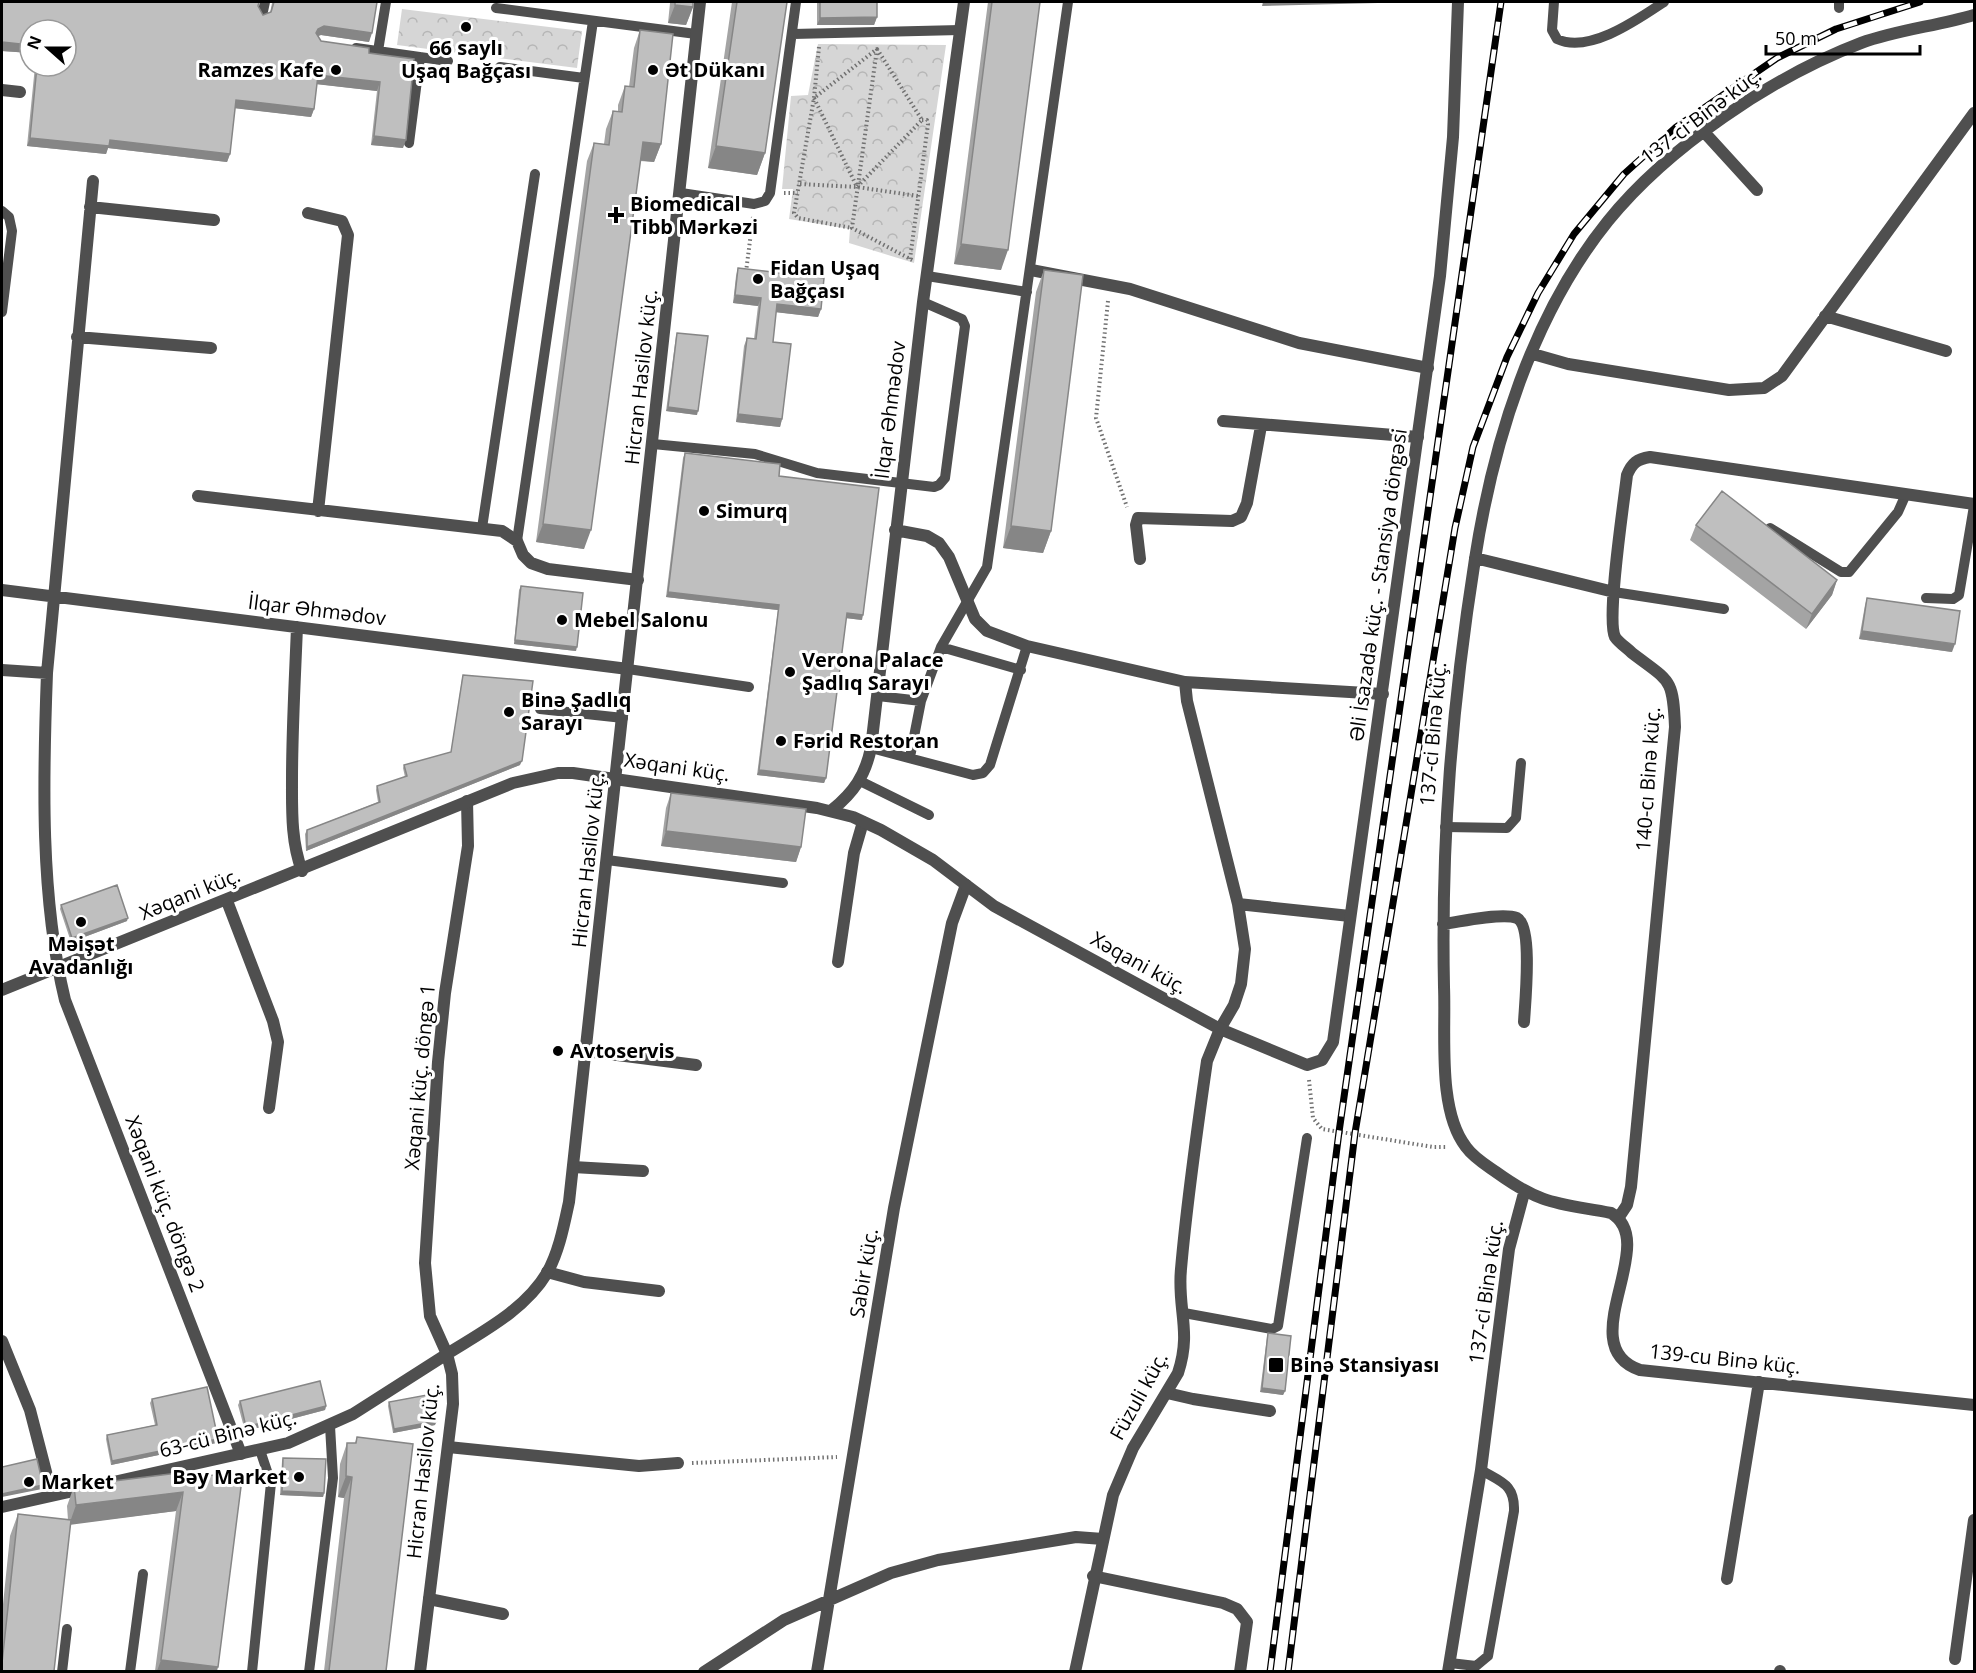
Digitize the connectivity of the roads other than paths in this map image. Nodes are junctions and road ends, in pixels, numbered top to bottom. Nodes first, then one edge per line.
1 (265, 2) edge
2 (386, 2) edge
3 (700, 2) edge
4 (796, 2) edge
5 (964, 2) edge
6 (1068, 2) edge
7 (1458, 2) edge
8 (1554, 2) edge
9 (1664, 2) edge
10 (496, 8) dead end
11 (1974, 15) edge
12 (262, 16) edge
13 (593, 21) junction
14 (960, 30) junction
15 (696, 34) junction
16 (793, 34) junction
17 (343, 46) edge
18 (378, 51) junction
19 (420, 57) junction
20 (447, 61) dead end
21 (500, 67) dead end
22 (584, 78) junction
23 (2, 90) edge
24 (20, 92) dead end
25 (1974, 113) edge
26 (1705, 133) junction
27 (409, 143) edge
28 (535, 174) dead end
29 (93, 181) dead end
30 (1757, 190) dead end
31 (681, 193) junction
32 (90, 207) junction
33 (2, 211) edge
34 (308, 213) dead end
35 (214, 220) dead end
36 (1031, 270) junction
37 (927, 273) junction
38 (1028, 292) junction
39 (923, 302) junction
40 (2, 312) edge
41 (1825, 316) junction
42 (77, 337) junction
43 (211, 348) dead end
44 (1946, 351) dead end
45 (1533, 354) junction
46 (1428, 368) junction
47 (1223, 421) dead end
48 (1261, 426) junction
49 (1418, 437) junction
50 (653, 444) junction
51 (901, 483) junction
52 (1906, 494) junction
53 (198, 496) dead end
54 (1974, 505) edge
55 (318, 511) junction
56 (482, 528) junction
57 (1770, 528) edge
58 (896, 530) junction
59 (517, 541) junction
60 (1475, 558) junction
61 (1140, 559) dead end
62 (638, 580) junction
63 (2, 590) edge
64 (1614, 592) junction
65 (53, 595) junction
66 (1926, 598) dead end
67 (967, 599) junction
68 (1724, 609) dead end
69 (586, 619) dead end
70 (633, 624) junction
71 (297, 627) junction
72 (1028, 646) junction
73 (941, 647) junction
74 (628, 669) junction
75 (2, 670) edge
76 (1021, 670) junction
77 (47, 673) junction
78 (1185, 682) junction
79 (749, 687) dead end
80 (1383, 694) junction
81 (878, 696) junction
82 (921, 701) junction
83 (540, 709) dead end
84 (623, 718) junction
85 (871, 748) junction
86 (910, 757) junction
87 (1521, 763) dead end
88 (616, 778) junction
89 (860, 781) junction
90 (467, 801) junction
91 (832, 810) junction
92 (929, 814) dead end
93 (863, 822) junction
94 (1445, 827) junction
95 (607, 860) junction
96 (302, 871) junction
97 (783, 884) dead end
98 (966, 885) junction
99 (227, 901) junction
100 (1238, 904) junction
101 (1350, 916) junction
102 (1443, 924) junction
103 (838, 962) dead end
104 (57, 967) junction
105 (2, 990) edge
106 (1524, 1022) dead end
107 (1220, 1029) junction
108 (586, 1051) junction
109 (696, 1065) dead end
110 (269, 1108) dead end
111 (1307, 1138) dead end
112 (573, 1167) junction
113 (643, 1171) dead end
114 (1524, 1192) junction
115 (1619, 1217) junction
116 (547, 1272) junction
117 (659, 1291) dead end
118 (1184, 1313) junction
119 (2, 1341) edge
120 (447, 1354) junction
121 (1759, 1382) junction
122 (1167, 1393) junction
123 (1974, 1405) edge
124 (1270, 1411) dead end
125 (330, 1426) junction
126 (448, 1447) junction
127 (260, 1450) junction
128 (241, 1454) junction
129 (678, 1463) road end
130 (1481, 1470) junction
131 (52, 1495) junction
132 (2, 1508) edge
133 (1974, 1520) edge
134 (1103, 1539) junction
135 (143, 1574) dead end
136 (1094, 1576) junction
137 (1727, 1579) dead end
138 (429, 1599) junction
139 (827, 1600) junction
140 (503, 1614) dead end
141 (67, 1629) dead end
142 (1955, 1659) dead end
143 (1449, 1667) edge
144 (62, 1671) edge
145 (130, 1671) edge
146 (252, 1671) edge
147 (309, 1671) edge
148 (420, 1671) edge
149 (704, 1671) edge
150 (817, 1671) edge
151 (1075, 1671) edge
152 (1240, 1671) edge

1 - 12 lane
2 - 18 lane
3 - 15 street, Hicran Hasilov küç.
4 - 16 lane
5 - 14 street, İlqar Əhmədov
6 - 36 lane
7 - 46 street, Əli İsazadə küç. - Stansiya döngəsi
8 - 9 lane
10 - 13 lane
11 - 26 street, 137-ci Binə küç.
13 - 15 lane
13 - 22 lane
14 - 16 lane
14 - 37 street, İlqar Əhmədov
15 - 31 street, Hicran Hasilov küç.
16 - 31 lane
17 - 18 lane
18 - 19 lane
19 - 20 lane
19 - 27 lane
21 - 22 lane
22 - 59 lane
23 - 24 street
25 - 41 street
26 - 30 street
26 - 45 street, 137-ci Binə küç.
28 - 56 lane
29 - 32 street, Xəqani küç. döngə 2
31 - 50 street, Hicran Hasilov küç.
32 - 35 street
32 - 42 street, Xəqani küç. döngə 2
33 - 40 lane
34 - 55 street
36 - 38 lane
36 - 46 street
37 - 38 lane
37 - 39 street, İlqar Əhmədov
38 - 67 lane
39 - 51 street, İlqar Əhmədov
39 - 51 lane
41 - 44 street
41 - 45 street
42 - 43 street
42 - 65 street, Xəqani küç. döngə 2
45 - 60 street, 137-ci Binə küç.
46 - 49 street, Əli İsazadə küç. - Stansiya döngəsi
47 - 48 street
48 - 49 street
48 - 61 street
49 - 80 street, Əli İsazadə küç. - Stansiya döngəsi
50 - 51 lane
50 - 62 street, Hicran Hasilov küç.
51 - 58 street, İlqar Əhmədov
52 - 54 street, 140-cı Binə küç.
52 - 57 lane
52 - 64 street, 140-cı Binə küç.
53 - 55 street
54 - 66 lane
55 - 56 street
56 - 59 street
58 - 67 street
58 - 81 street, İlqar Əhmədov
59 - 62 street
60 - 64 street
60 - 94 street, 137-ci Binə küç.
62 - 70 street, Hicran Hasilov küç.
63 - 65 street, İlqar Əhmədov
64 - 68 lane
64 - 115 street, 140-cı Binə küç.
65 - 71 street, İlqar Əhmədov
65 - 77 street, Xəqani küç. döngə 2
67 - 72 street
67 - 73 lane
69 - 70 lane
70 - 74 street, Hicran Hasilov küç.
71 - 74 street, İlqar Əhmədov
71 - 96 street
72 - 76 lane
72 - 78 street
73 - 76 lane
73 - 82 lane
74 - 79 lane
74 - 84 street, Hicran Hasilov küç.
75 - 77 street
76 - 86 lane
77 - 104 street, Xəqani küç. döngə 2
78 - 80 street
78 - 100 street, Füzuli küç.
80 - 101 street, Əli İsazadə küç. - Stansiya döngəsi
81 - 82 lane
81 - 85 street, İlqar Əhmədov
82 - 86 lane
83 - 84 lane
84 - 88 street, Hicran Hasilov küç.
85 - 86 lane
85 - 89 street, İlqar Əhmədov
87 - 94 lane
88 - 90 street, Xəqani küç.
88 - 91 street, Xəqani küç.
88 - 95 street, Hicran Hasilov küç.
89 - 91 street, İlqar Əhmədov
89 - 92 lane
90 - 96 street, Xəqani küç.
90 - 120 street, Xəqani küç. döngə 1
91 - 93 street, Xəqani küç.
93 - 98 street, Xəqani küç.
93 - 103 street
94 - 102 street, 137-ci Binə küç.
95 - 97 lane
95 - 108 street, Hicran Hasilov küç.
96 - 99 street, Xəqani küç.
98 - 107 street, Xəqani küç.
98 - 139 street, Sabir küç.
99 - 104 street, Xəqani küç.
99 - 110 street
100 - 101 street
100 - 107 street, Füzuli küç.
101 - 107 street, Əli İsazadə küç. - Stansiya döngəsi
102 - 106 street
102 - 114 street, 137-ci Binə küç.
104 - 105 street, Xəqani küç.
104 - 128 street, Xəqani küç. döngə 2
107 - 118 street, Füzuli küç.
108 - 109 street
108 - 112 street, Hicran Hasilov küç.
111 - 118 lane
112 - 113 street
112 - 116 street, Hicran Hasilov küç.
114 - 115 street
114 - 130 street, 137-ci Binə küç.
115 - 121 street, 139-cu Binə küç.
116 - 117 street
116 - 120 street, Hicran Hasilov küç.
118 - 122 street, Füzuli küç.
119 - 131 street
120 - 125 street, 63-cü Binə küç.
120 - 126 street, Hicran Hasilov küç.
121 - 123 street, 139-cu Binə küç.
121 - 137 street
122 - 124 street
122 - 134 street, Füzuli küç.
125 - 127 street, 63-cü Binə küç.
125 - 147 lane
126 - 129 street
126 - 138 street, Hicran Hasilov küç.
127 - 128 street, 63-cü Binə küç.
127 - 146 lane
128 - 131 street, 63-cü Binə küç.
130 - 143 street, 137-ci Binə küç.
130 - 143 lane
131 - 132 street, 63-cü Binə küç.
133 - 142 street
134 - 136 street, Füzuli küç.
134 - 139 street
135 - 145 lane
136 - 151 street, Füzuli küç.
136 - 152 street
138 - 140 street
138 - 148 street, Hicran Hasilov küç.
139 - 149 street
139 - 150 street, Sabir küç.
141 - 144 lane

